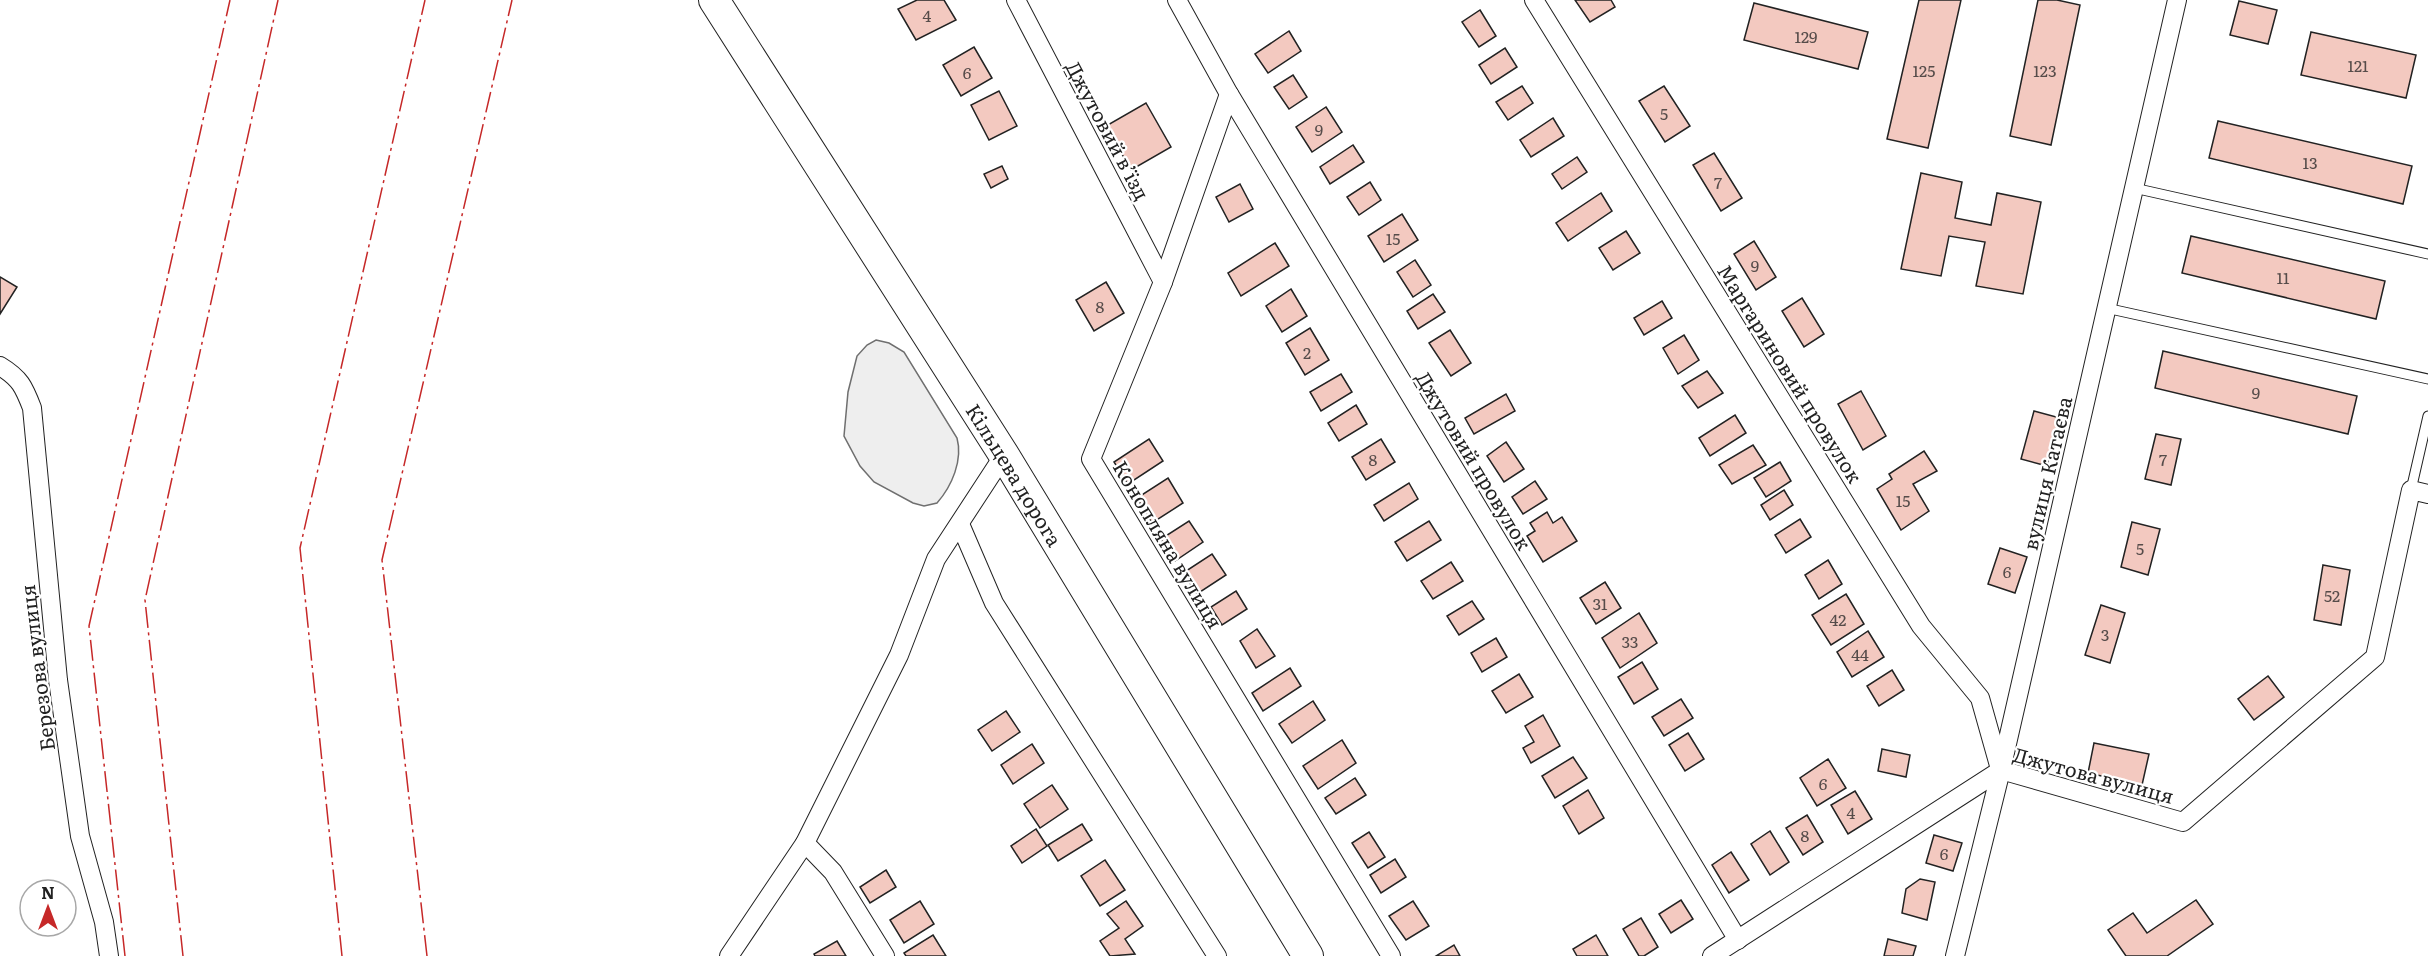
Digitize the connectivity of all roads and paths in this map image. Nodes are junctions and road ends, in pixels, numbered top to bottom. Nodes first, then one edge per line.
1 (714, 0) edge
2 (1016, 0) edge
3 (1177, 0) edge
4 (1534, 0) edge
5 (2177, 0) edge
6 (1229, 94) junction
7 (2134, 188) junction
8 (2428, 254) edge
9 (1164, 282) junction
10 (2106, 308) junction
11 (8, 371) edge
12 (2428, 379) edge
13 (2428, 416) edge
14 (1004, 455) junction
15 (2419, 492) edge
16 (960, 524) junction
17 (2001, 770) junction
18 (805, 843) junction
19 (1738, 940) junction
20 (109, 956) edge
21 (729, 956) edge
22 (885, 956) edge
23 (1217, 956) edge
24 (1308, 956) edge
25 (1391, 956) edge
26 (1712, 956) edge
27 (1955, 956) edge

1 - 14 highway, Кільцева дорога
2 - 9 street, Джутовий в’їзд
3 - 6 street, Джутовий провулок
4 - 17 street, Маргариновий провулок
5 - 7 street, вулиця Катаєва
6 - 9 street, Конопляна вулиця
6 - 19 street, Джутовий провулок
7 - 8 lane
7 - 10 street, вулиця Катаєва
9 - 25 street, Конопляна вулиця
10 - 12 lane
10 - 17 street, вулиця Катаєва
11 - 20 street, Березова вулиця
13 - 15 lane
14 - 16 street
14 - 24 highway, Кільцева дорога
15 - 17 street, Джутова вулиця
16 - 18 street
16 - 23 street
17 - 19 street, Джутова вулиця
17 - 27 street, вулиця Катаєва
18 - 21 street
18 - 22 street
19 - 26 street, Джутова вулиця

